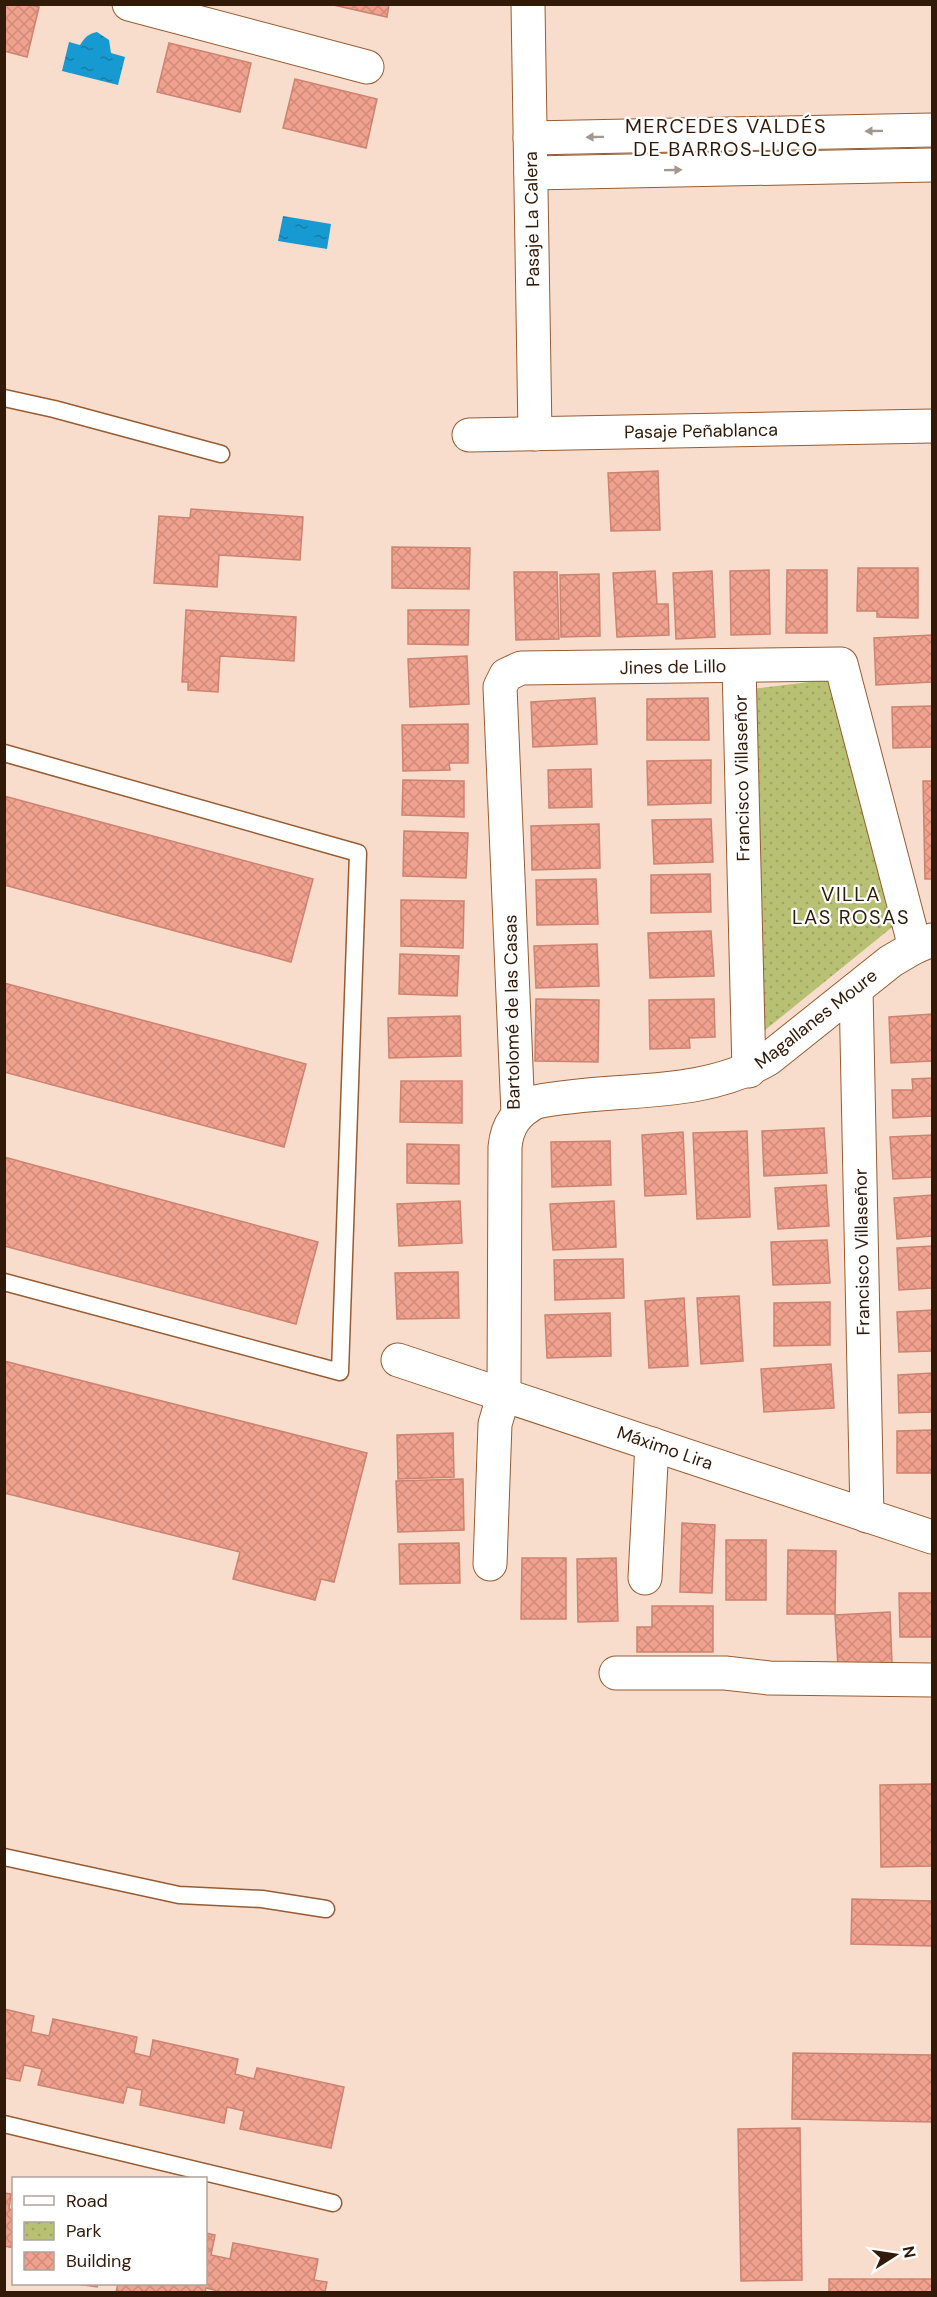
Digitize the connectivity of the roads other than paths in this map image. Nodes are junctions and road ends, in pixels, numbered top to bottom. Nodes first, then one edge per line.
1 (129, 4) edge
2 (528, 4) edge
3 (367, 67) dead end
4 (933, 130) edge
5 (530, 138) junction
6 (933, 165) edge
7 (531, 173) junction
8 (4, 398) edge
9 (933, 426) edge
10 (535, 434) junction
11 (469, 435) dead end
12 (221, 453) dead end
13 (739, 666) junction
14 (506, 675) joint
15 (4, 753) edge
16 (924, 944) edge
17 (856, 989) junction
18 (749, 1071) junction
19 (518, 1114) junction
20 (4, 1282) edge
21 (398, 1360) dead end
22 (504, 1394) junction
23 (652, 1444) junction
24 (867, 1516) junction
25 (933, 1537) edge
26 (490, 1564) dead end
27 (645, 1578) dead end
28 (616, 1673) dead end
29 (933, 1680) edge
30 (4, 1857) edge
31 (326, 1909) dead end
32 (4, 2124) edge
33 (333, 2203) dead end

1 - 3 street
2 - 5 street, Pasaje La Calera
4 -> 5 street
5 - 7 street, Pasaje La Calera
7 -> 6 street
7 - 10 street, Pasaje La Calera
8 - 12 lane
9 - 10 street, Pasaje Peñablanca
10 - 11 street, Pasaje Peñablanca
13 - 14 street, Jines de Lillo
13 - 16 street, Jines de Lillo
13 - 18 street, Francisco Villaseñor
14 - 19 street, Bartolomé de las Casas
15 - 20 lane
16 - 17 street, Magallanes Moure
17 - 18 street, Magallanes Moure
17 - 24 street, Francisco Villaseñor
18 - 19 street, Magallanes Moure
19 - 22 street, Bartolomé de las Casas
21 - 22 street, Máximo Lira
22 - 23 street, Máximo Lira
22 - 26 street, Bartolomé de las Casas
23 - 24 street, Máximo Lira
23 - 27 street
24 - 25 street, Máximo Lira
28 - 29 street
30 - 31 lane
32 - 33 lane

